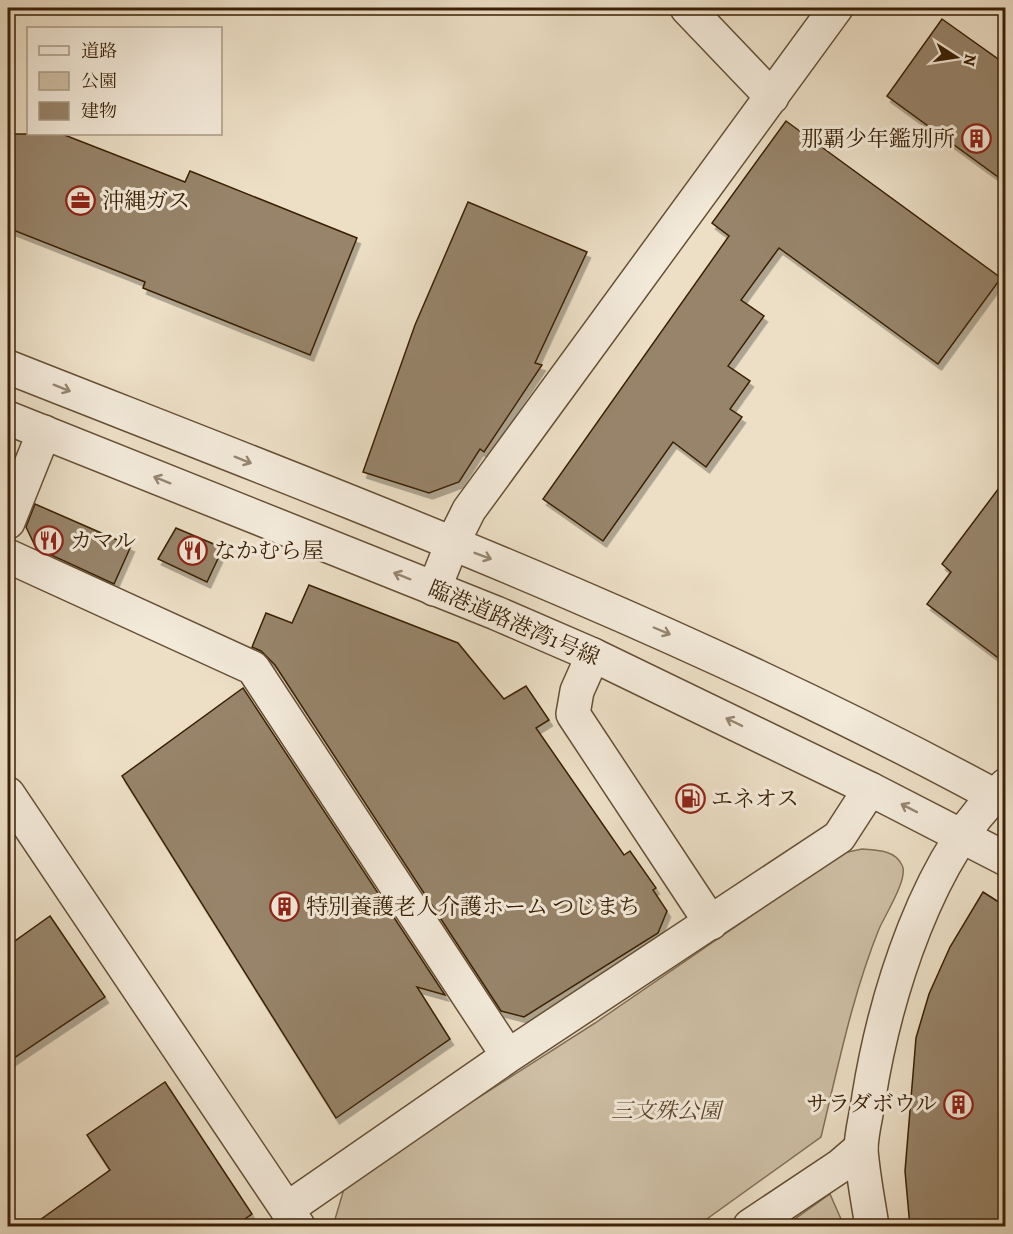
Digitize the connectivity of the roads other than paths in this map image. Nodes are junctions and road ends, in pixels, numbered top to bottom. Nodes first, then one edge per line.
1 (687, 8) edge
2 (836, 8) edge
3 (772, 97) junction
4 (8, 367) edge
5 (8, 418) edge
6 (44, 432) junction
7 (8, 522) edge
8 (452, 544) junction
9 (8, 556) edge
10 (434, 589) junction
11 (593, 655) junction
12 (870, 789) junction
13 (8, 794) edge
14 (1002, 794) edge
15 (961, 835) junction
16 (1005, 859) edge
17 (711, 923) junction
18 (508, 1056) junction
19 (861, 1148) junction
20 (293, 1218) edge
21 (750, 1227) edge
22 (872, 1227) edge

1 - 3 street
2 - 3 street
3 - 8 street
4 -> 8 street
5 - 6 street, 臨港道路港湾1号線
6 - 7 street
10 -> 6 street, 臨港道路港湾1号線
8 - 10 street
8 -> 14 street
9 - 18 street
10 - 11 street, 臨港道路港湾1号線
12 -> 11 street, 臨港道路港湾1号線
11 - 17 street
15 -> 12 street, 臨港道路港湾1号線
12 - 17 street
13 - 20 street
14 - 15 street
15 - 16 street, 臨港道路港湾1号線
15 - 19 street
17 - 18 street
18 - 20 street
19 - 21 street
19 - 22 street

